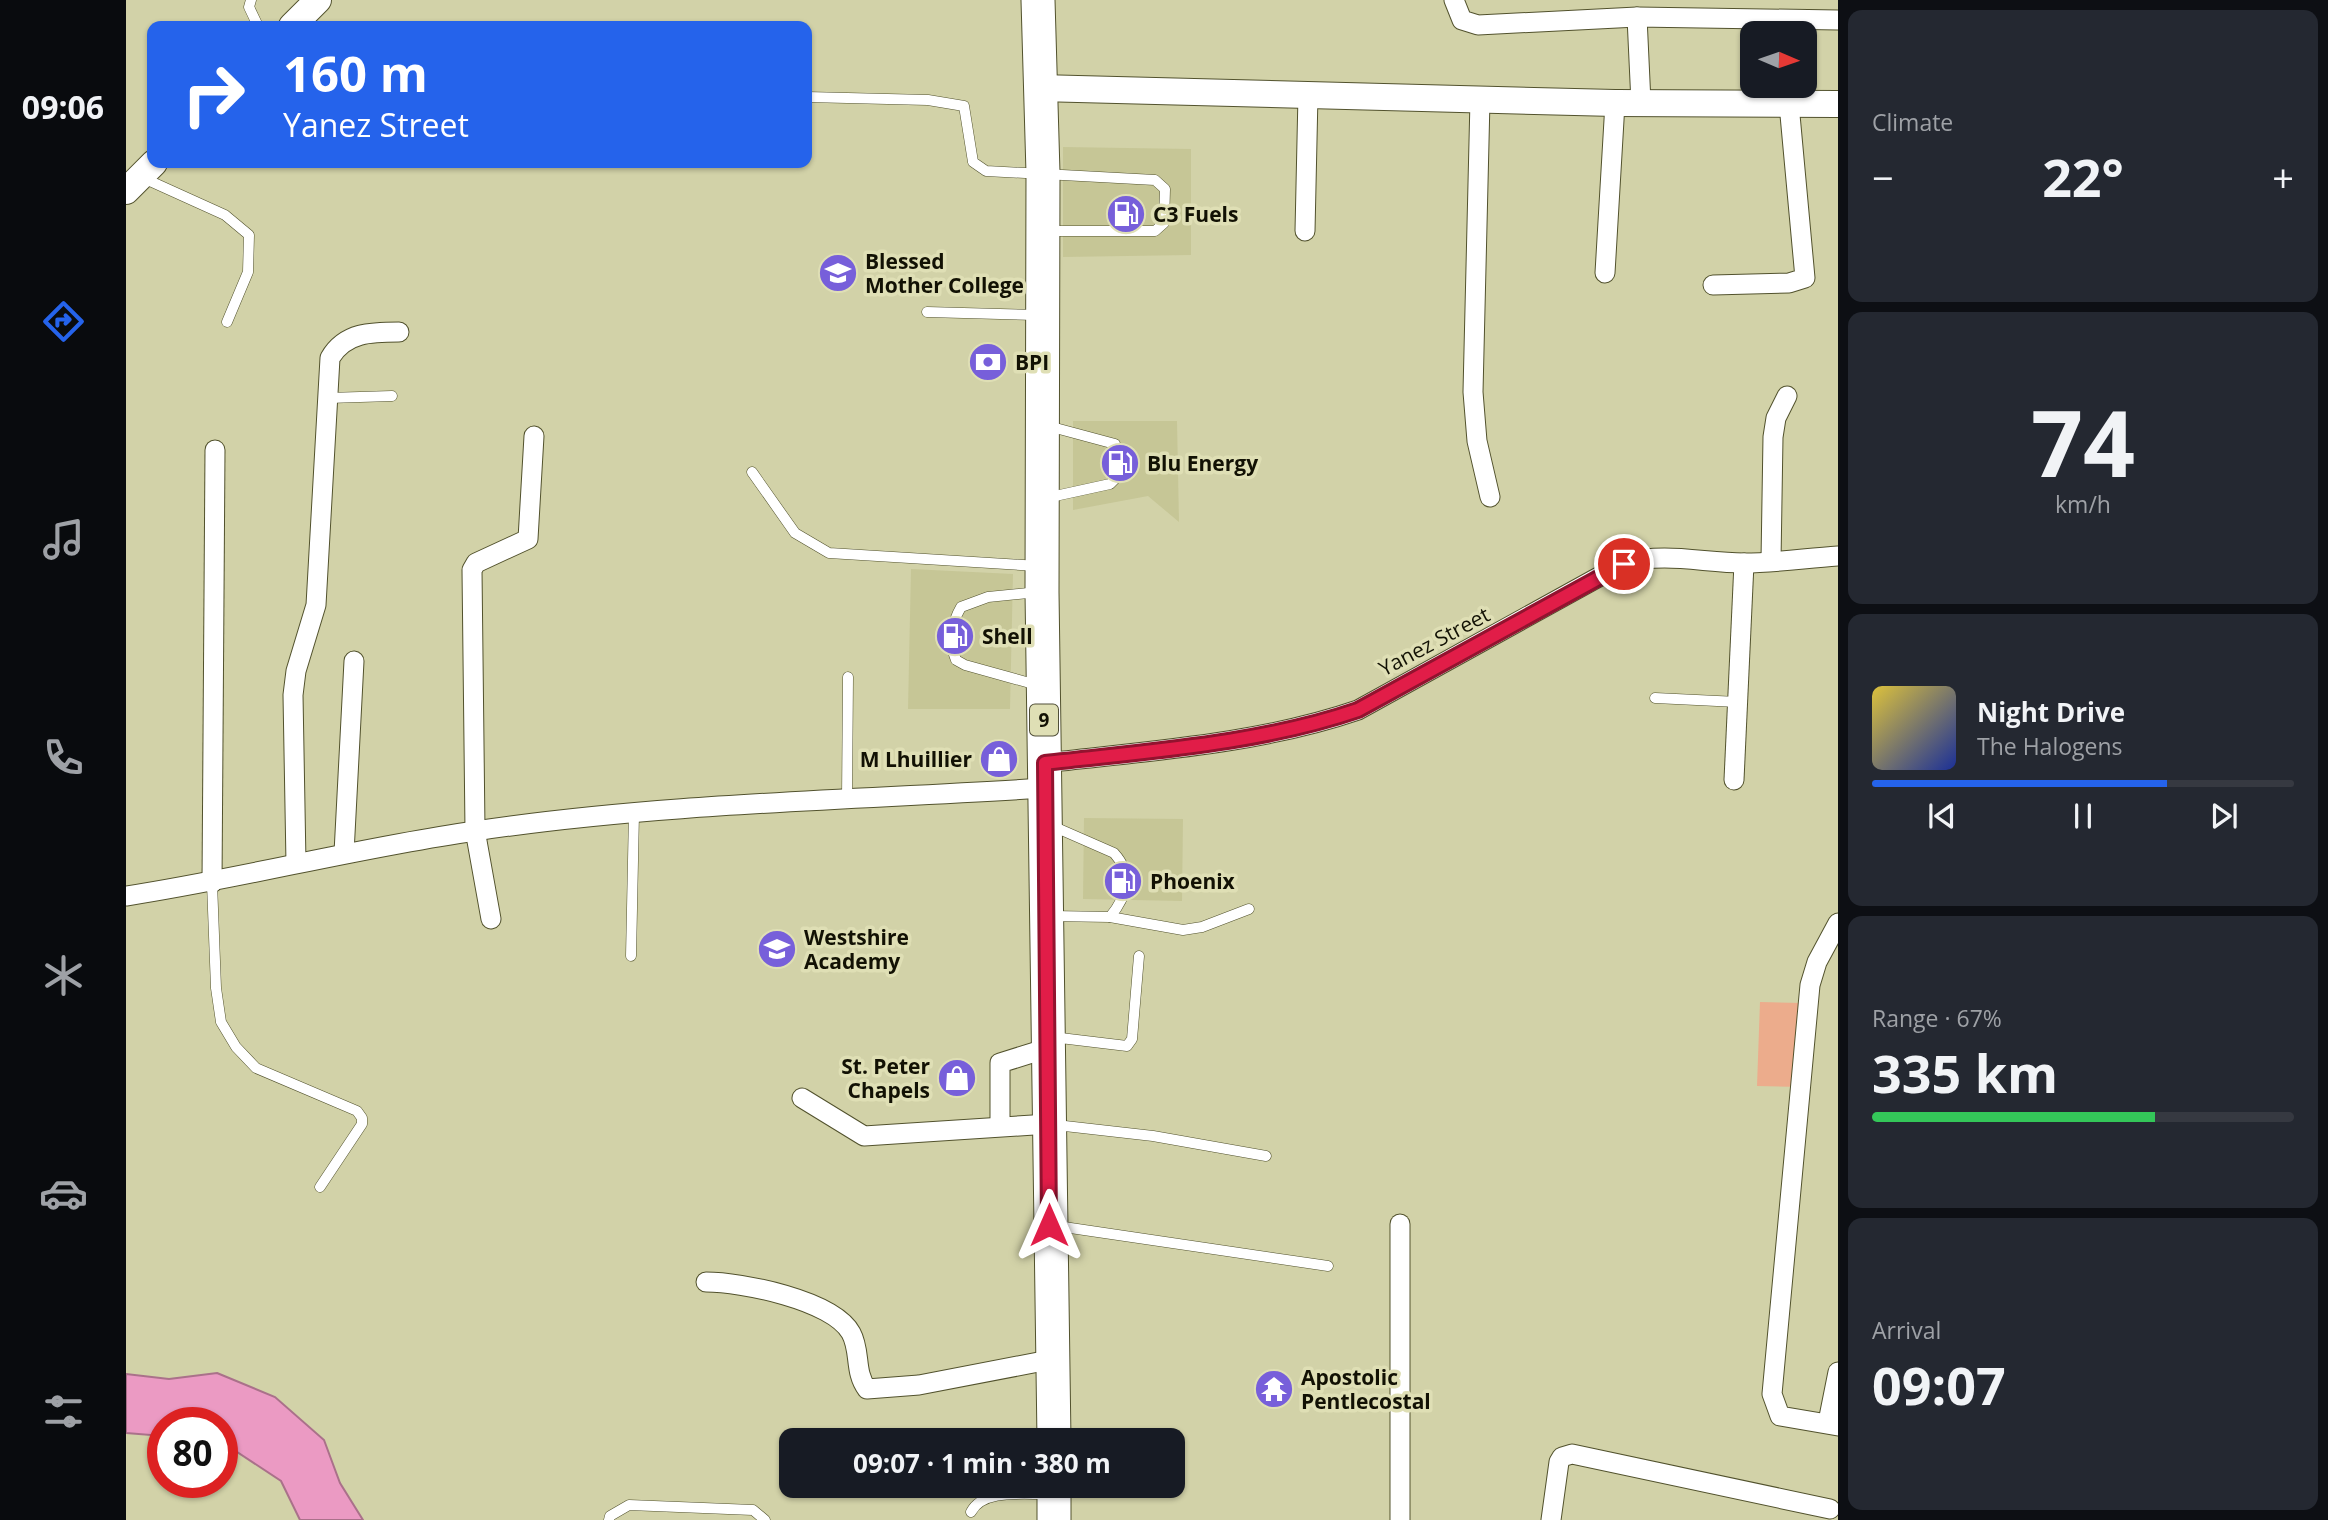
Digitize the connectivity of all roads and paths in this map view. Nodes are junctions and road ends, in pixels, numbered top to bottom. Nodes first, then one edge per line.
1 (251, 0) edge
2 (318, 0) edge
3 (1038, 0) edge
4 (1454, 0) edge
5 (1637, 17) junction
6 (1838, 20) edge
7 (256, 21) edge
8 (297, 21) edge
9 (1039, 88) junction
10 (1308, 95) junction
11 (812, 97) edge
12 (1480, 100) junction
13 (1615, 103) junction
14 (1641, 103) junction
15 (1790, 104) junction
16 (1838, 104) edge
17 (1044, 173) junction
18 (140, 177) edge
19 (1043, 231) junction
20 (1305, 231) dead end
21 (1605, 273) dead end
22 (1713, 285) dead end
23 (927, 312) dead end
24 (1041, 316) junction
25 (228, 322) dead end
26 (399, 332) dead end
27 (392, 396) dead end
28 (1787, 396) dead end
29 (328, 398) junction
30 (1041, 424) junction
31 (534, 436) dead end
32 (215, 450) dead end
33 (752, 472) dead end
34 (1490, 497) dead end
35 (1041, 499) junction
36 (1838, 555) edge
37 (1771, 561) junction
38 (1744, 563) junction
39 (1042, 579) junction
40 (354, 662) dead end
41 (848, 677) dead end
42 (1043, 687) junction
43 (1655, 698) dead end
44 (1738, 702) junction
45 (1045, 775) junction
46 (1734, 780) dead end
47 (847, 800) junction
48 (634, 813) junction
49 (1046, 824) junction
50 (475, 831) junction
51 (344, 853) junction
52 (296, 863) junction
53 (212, 883) junction
54 (126, 896) edge
55 (1249, 909) dead end
56 (1045, 916) junction
57 (1110, 917) junction
58 (491, 919) dead end
59 (1838, 923) edge
60 (631, 956) dead end
61 (1139, 956) dead end
62 (1048, 1042) junction
63 (802, 1098) dead end
64 (1049, 1124) junction
65 (1000, 1125) junction
66 (1266, 1156) dead end
67 (320, 1187) dead end
68 (1400, 1224) dead end
69 (1049, 1225) junction
70 (1328, 1266) dead end
71 (706, 1282) dead end
72 (1054, 1359) junction
73 (1838, 1372) edge
74 (1833, 1424) edge
75 (1054, 1428) edge
76 (1054, 1500) edge
77 (1831, 1507) edge
78 (971, 1512) dead end
79 (609, 1520) edge
80 (765, 1520) edge
81 (1400, 1520) edge
82 (1551, 1520) edge

1 - 7 lane
2 - 8 street
3 - 9 highway, 9
4 - 5 street
5 - 6 street
5 - 14 street
9 - 10 street
9 - 17 highway, 9
10 - 12 street
10 - 20 street
11 - 17 lane
12 - 13 street
12 - 34 street
13 - 14 street
13 - 21 street
14 - 15 street
15 - 16 street
15 - 22 street
17 - 19 highway, 9
17 - 19 lane
18 - 25 lane
19 - 24 highway, 9
23 - 24 lane
24 - 30 highway, 9
26 - 29 street
27 - 29 lane
28 - 37 street
29 - 52 street
30 - 35 highway, 9
30 - 35 lane
31 - 50 street
32 - 53 street
33 - 39 lane
35 - 39 highway, 9
36 - 37 street, Yanez Street
37 - 38 street, Yanez Street
38 - 44 street
38 - 45 street, Yanez Street
39 - 42 highway, 9
39 - 42 lane
40 - 51 street
41 - 47 lane
42 - 45 highway, 9
43 - 44 lane
44 - 46 street
45 - 47 street, Yanez Street
45 - 49 highway, 9
47 - 48 street, Yanez Street
48 - 50 street, Yanez Street
48 - 60 lane
49 - 56 highway, 9
49 - 57 lane
50 - 51 street, Yanez Street
50 - 58 street
51 - 52 street, Yanez Street
52 - 53 street, Yanez Street
53 - 54 street, Yanez Street
53 - 67 lane
55 - 57 lane
56 - 57 lane
56 - 62 highway, 9
59 - 74 street
61 - 62 lane
62 - 64 highway, 9
62 - 65 street
63 - 65 street
64 - 65 street
64 - 66 lane
64 - 69 highway, 9
68 - 81 street
69 - 70 lane
69 - 72 highway, 9
71 - 72 street
72 - 75 highway, 9
73 - 74 street
76 - 78 lane
77 - 82 street
79 - 80 lane

